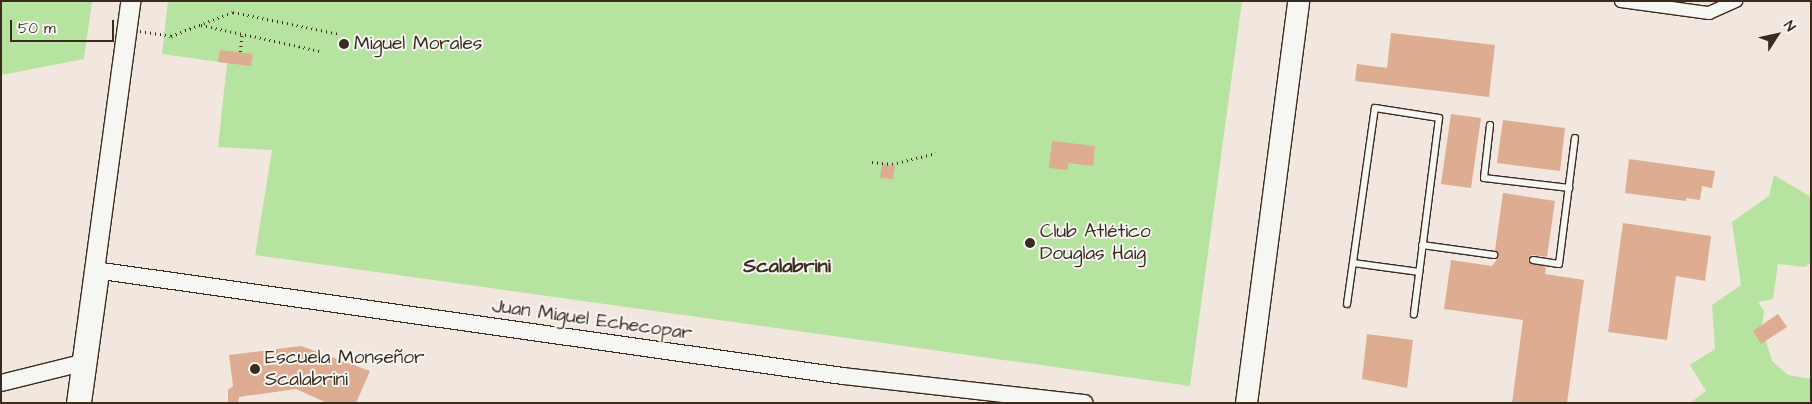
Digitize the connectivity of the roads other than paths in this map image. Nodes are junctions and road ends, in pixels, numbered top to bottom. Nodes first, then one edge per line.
1 (130, 1) edge
2 (1298, 1) edge
3 (1621, 1) edge
4 (1736, 1) edge
5 (1490, 125) dead end
6 (1575, 138) dead end
7 (1569, 188) junction
8 (1422, 245) junction
9 (1494, 255) dead end
10 (1533, 260) dead end
11 (1353, 263) junction
12 (100, 271) junction
13 (1419, 272) junction
14 (1347, 304) dead end
15 (1414, 314) dead end
16 (82, 363) junction
17 (1, 383) edge
18 (76, 403) edge
19 (88, 403) edge
20 (1084, 403) edge
21 (1246, 403) edge

1 - 12 main road
2 - 21 main road
3 - 4 street
5 - 7 lane
6 - 7 lane
7 - 10 lane
8 - 9 lane
8 - 11 lane
8 - 13 lane
11 - 13 lane
11 - 14 lane
12 - 16 main road
12 - 19 lane
12 - 20 street, Juan Miguel Echecopar
13 - 15 lane
16 - 17 street
16 - 18 main road

